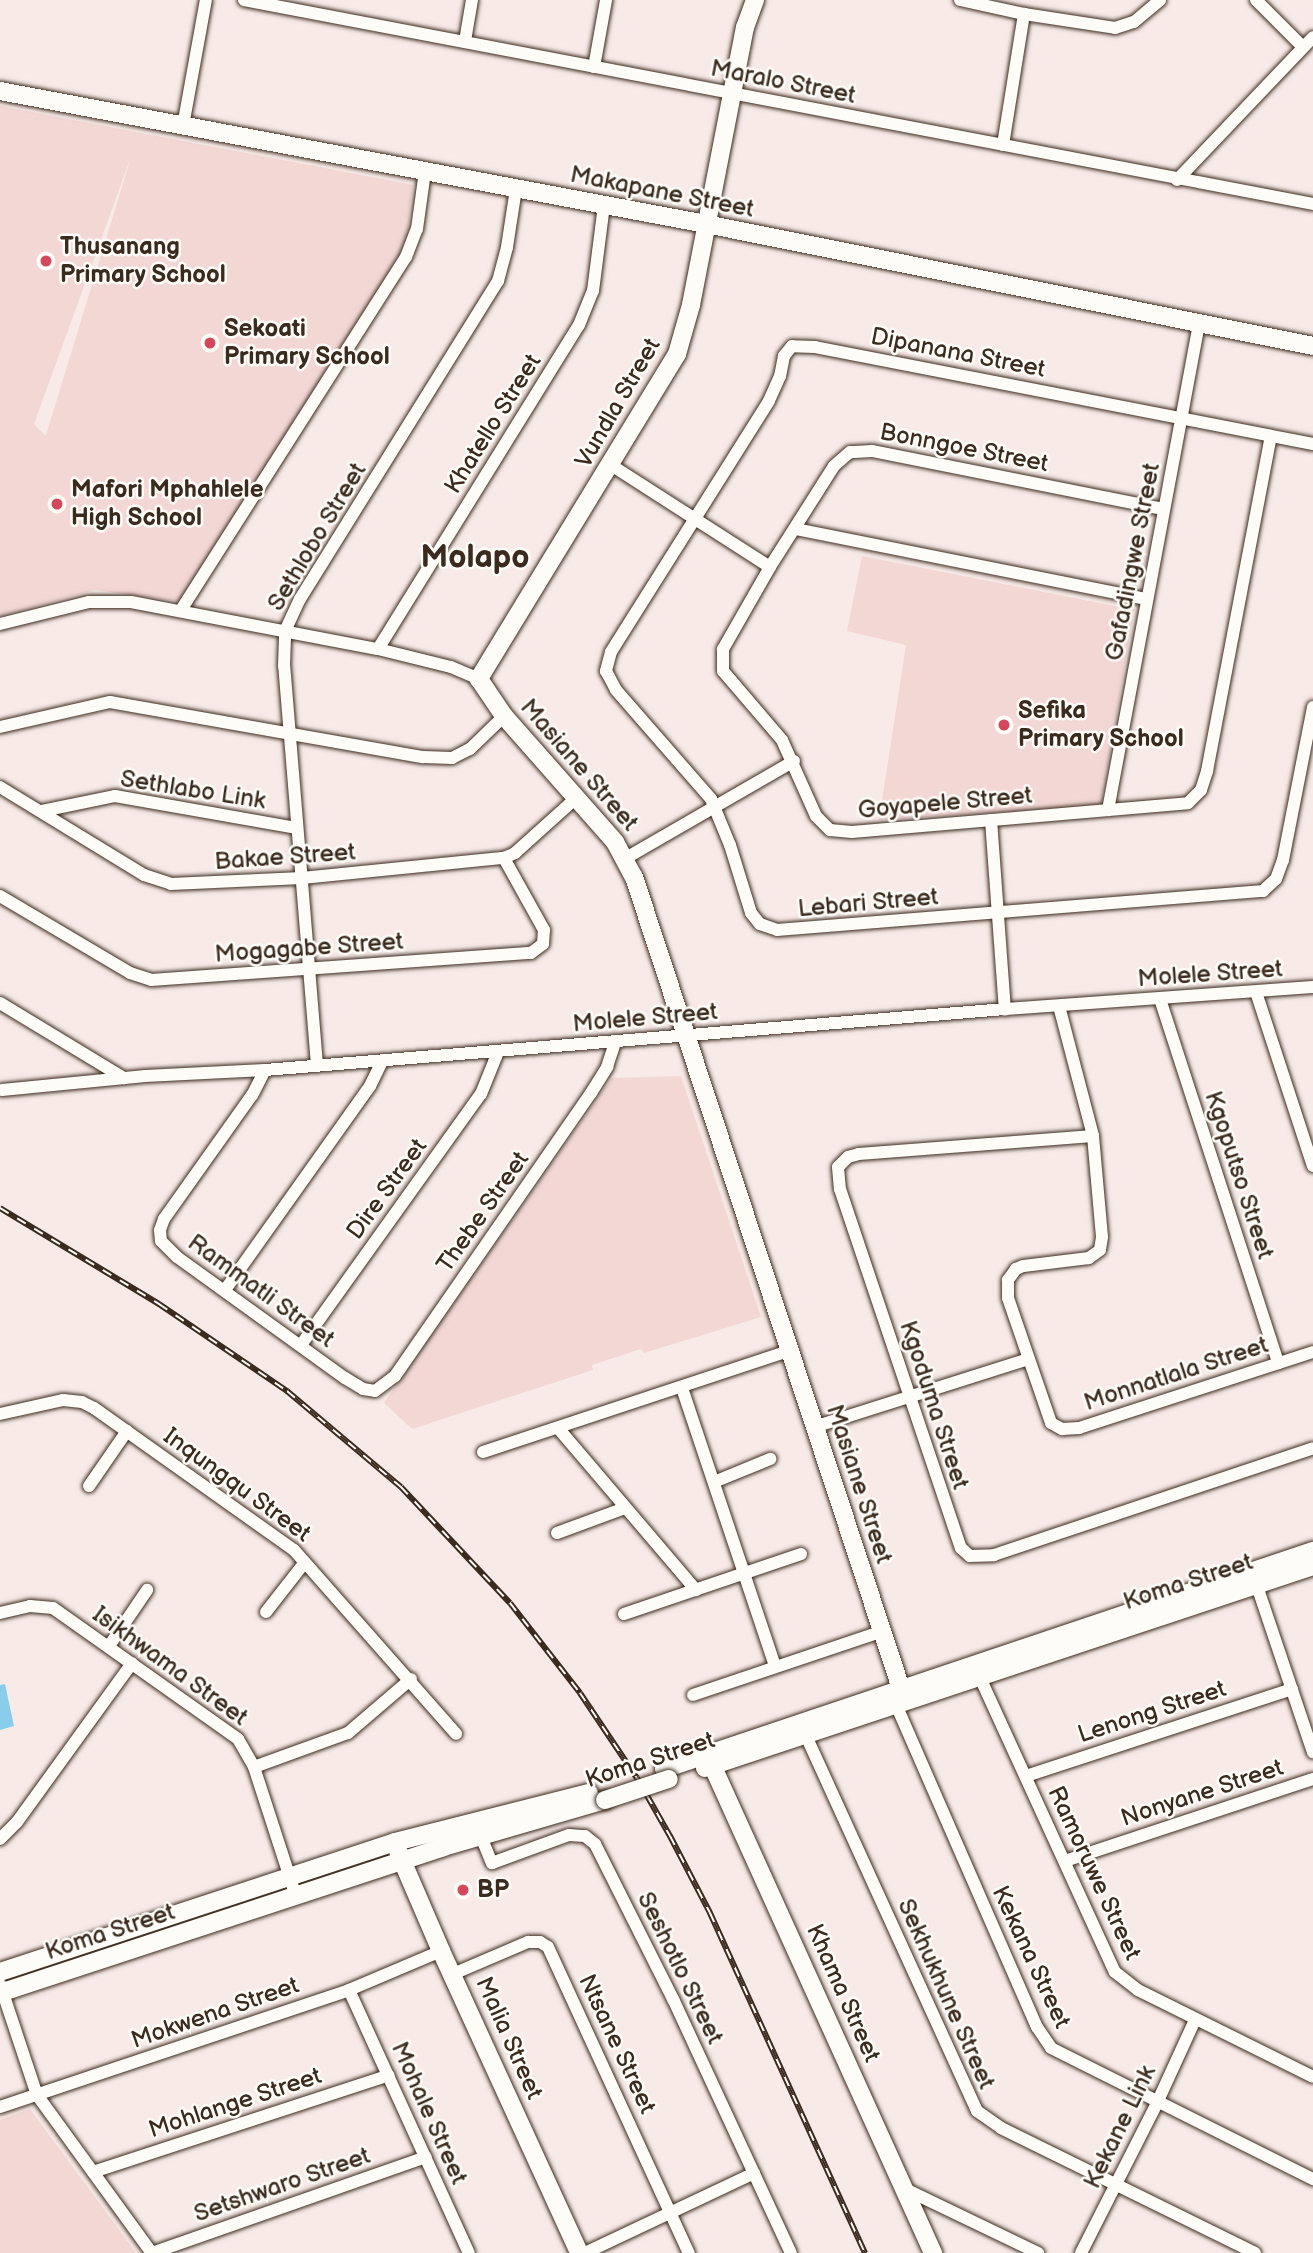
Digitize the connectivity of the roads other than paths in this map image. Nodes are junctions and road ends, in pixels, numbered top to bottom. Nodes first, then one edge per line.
1 (206, 0) edge
2 (244, 0) edge
3 (472, 0) edge
4 (606, 0) edge
5 (755, 0) edge
6 (960, 0) edge
7 (1160, 0) edge
8 (1256, 0) edge
9 (1024, 14) junction
10 (1313, 37) edge
11 (465, 41) junction
12 (1303, 47) junction
13 (594, 67) junction
14 (0, 92) edge
15 (731, 93) junction
16 (183, 126) junction
17 (1003, 145) junction
18 (425, 171) junction
19 (1177, 180) junction
20 (516, 189) junction
21 (1313, 204) edge
22 (604, 205) junction
23 (706, 224) junction
24 (1199, 322) junction
25 (1313, 346) edge
26 (1182, 418) junction
27 (1271, 436) junction
28 (1313, 444) edge
29 (611, 465) junction
30 (1163, 509) junction
31 (693, 518) junction
32 (796, 529) junction
33 (770, 567) junction
34 (1147, 599) junction
35 (181, 610) junction
36 (0, 624) edge
37 (285, 631) junction
38 (378, 649) junction
39 (479, 679) junction
40 (1313, 707) edge
41 (503, 716) junction
42 (0, 727) edge
43 (290, 734) junction
44 (794, 761) junction
45 (0, 787) edge
46 (576, 798) junction
47 (716, 808) junction
48 (1108, 810) junction
49 (42, 811) junction
50 (991, 820) junction
51 (297, 828) junction
52 (504, 858) junction
53 (626, 858) junction
54 (302, 878) junction
55 (0, 896) edge
56 (999, 913) junction
57 (310, 970) junction
58 (1313, 987) edge
59 (1256, 992) junction
60 (1160, 999) junction
61 (0, 1003) edge
62 (1059, 1006) junction
63 (1005, 1009) junction
64 (687, 1036) junction
65 (615, 1042) junction
66 (498, 1052) junction
67 (382, 1061) junction
68 (317, 1065) junction
69 (265, 1070) junction
70 (124, 1078) junction
71 (2, 1090) dead end
72 (1093, 1136) junction
73 (1313, 1166) edge
74 (225, 1290) junction
75 (301, 1345) junction
76 (789, 1351) junction
77 (1313, 1352) edge
78 (1028, 1359) junction
79 (1278, 1363) junction
80 (682, 1388) junction
81 (369, 1391) joint
82 (910, 1398) junction
83 (0, 1415) edge
84 (814, 1427) junction
85 (558, 1428) junction
86 (127, 1431) junction
87 (1313, 1448) edge
88 (484, 1452) dead end
89 (770, 1459) dead end
90 (714, 1482) junction
91 (89, 1486) dead end
92 (625, 1508) junction
93 (557, 1532) dead end
94 (1313, 1551) edge
95 (801, 1554) dead end
96 (305, 1562) junction
97 (1313, 1566) edge
98 (746, 1574) junction
99 (1255, 1579) junction
100 (147, 1590) dead end
101 (695, 1590) junction
102 (266, 1612) dead end
103 (0, 1613) edge
104 (624, 1614) dead end
105 (883, 1631) junction
106 (108, 1646) junction
107 (132, 1663) junction
108 (775, 1666) junction
109 (976, 1671) junction
110 (411, 1679) junction
111 (1292, 1689) junction
112 (693, 1695) dead end
113 (899, 1696) junction
114 (803, 1729) junction
115 (456, 1734) dead end
116 (1313, 1752) edge
117 (710, 1760) junction
118 (254, 1766) junction
119 (1026, 1776) junction
120 (1313, 1779) edge
121 (478, 1828) junction
122 (0, 1839) edge
123 (396, 1842) junction
124 (402, 1861) junction
125 (1065, 1861) junction
126 (289, 1877) junction
127 (296, 1896) junction
128 (441, 1951) junction
129 (0, 1972) edge
130 (453, 1974) junction
131 (1, 1990) edge
132 (349, 1990) junction
133 (1195, 2020) junction
134 (389, 2075) junction
135 (1313, 2077) edge
136 (37, 2095) junction
137 (1157, 2103) junction
138 (0, 2107) edge
139 (426, 2157) junction
140 (93, 2172) junction
141 (754, 2173) junction
142 (1313, 2179) edge
143 (1115, 2184) junction
144 (905, 2189) junction
145 (671, 2213) junction
146 (152, 2253) edge
147 (469, 2253) edge
148 (579, 2253) edge
149 (585, 2253) edge
150 (689, 2253) edge
151 (791, 2253) edge
152 (933, 2253) edge
153 (1038, 2253) edge
154 (1081, 2253) edge
155 (1255, 2253) edge

1 - 16 street
2 - 11 street, Maralo Street
3 - 11 street
4 - 13 street
5 - 15 street, Vundla Street
6 - 9 street
7 - 9 street
8 - 12 street
9 - 17 street
10 - 12 street
11 - 13 street, Maralo Street
12 - 19 street
13 - 15 street, Maralo Street
14 - 16 street, Makapane Street
15 - 17 street, Maralo Street
15 - 23 street, Vundla Street
16 - 18 street, Makapane Street
17 - 19 street, Maralo Street
18 - 20 street, Makapane Street
18 - 35 street
19 - 21 street, Maralo Street
20 - 22 street, Makapane Street
20 - 37 street, Sethlobo Street
22 - 23 street, Makapane Street
22 - 38 street, Khatello Street
23 - 24 street, Makapane Street
23 - 29 street, Vundla Street
24 - 25 street, Makapane Street
24 - 26 street, Gafadingwe Street
26 - 27 street, Dipanana Street
26 - 30 street, Gafadingwe Street
26 - 31 street, Dipanana Street
27 - 28 street, Dipanana Street
27 - 48 street, Goyapele Street
29 - 31 street
29 - 39 street, Vundla Street
30 - 32 street, Bonngoe Street
30 - 34 street, Gafadingwe Street
31 - 33 street
31 - 47 street, Lebari Street
32 - 33 street, Goyapele Street
32 - 34 street
33 - 44 street, Goyapele Street
34 - 48 street, Gafadingwe Street
35 - 36 street
35 - 37 street
37 - 38 street
37 - 43 street, Sethlobo Street
38 - 39 street
39 - 41 street, Masiane Street
40 - 56 street, Lebari Street
41 - 43 street
41 - 46 street, Masiane Street
42 - 43 street
43 - 51 street, Sethlobo Street
44 - 47 street
44 - 50 street, Goyapele Street
45 - 49 street, Bakae Street
46 - 52 street
46 - 53 street, Masiane Street
47 - 53 street
47 - 56 street, Lebari Street
48 - 50 street, Goyapele Street
49 - 51 street, Sethlabo Link
49 - 54 street, Bakae Street
50 - 56 street
51 - 54 street, Sethlobo Street
52 - 54 street, Bakae Street
52 - 57 street, Mogagabe Street
53 - 64 street, Masiane Street
54 - 57 street, Sethlobo Street
55 - 57 street, Mogagabe Street
56 - 63 street
57 - 68 street, Sethlobo Street
58 - 59 street, Molele Street
59 - 60 street, Molele Street
59 - 73 street
60 - 62 street, Molele Street
60 - 79 street, Kgoputso Street
61 - 70 street
62 - 63 street, Molele Street
62 - 72 street, Monnatlala Street
63 - 64 street, Molele Street
64 - 65 street, Molele Street
64 - 76 street, Masiane Street
65 - 66 street, Molele Street
65 - 81 street, Thebe Street
66 - 67 street, Molele Street
66 - 75 street, Dire Street
67 - 68 street, Molele Street
67 - 74 street
68 - 69 street, Molele Street
69 - 70 street, Molele Street
69 - 74 street, Rammatli Street
70 - 71 street, Molele Street
72 - 78 street, Monnatlala Street
72 - 82 street, Kgoduma Street
74 - 75 street, Rammatli Street
75 - 81 street, Rammatli Street
76 - 80 street
76 - 84 street, Masiane Street
77 - 79 street, Monnatlala Street
78 - 79 street, Monnatlala Street
78 - 82 street
80 - 85 street
80 - 90 street
82 - 84 street
82 - 87 street, Kgoduma Street
83 - 86 street, Inqungqu Street
84 - 105 street, Masiane Street
85 - 88 street
85 - 92 street
86 - 91 street
86 - 96 street, Inqungqu Street
89 - 90 street
90 - 98 street
92 - 93 street
92 - 101 street
94 - 99 street, Koma Street
95 - 98 street
96 - 102 street
96 - 110 street, Inqungqu Street
97 - 99 street, Koma Street
98 - 101 street
98 - 108 street
99 - 109 street, Koma Street
99 - 111 street
100 - 106 street
101 - 104 street
103 - 106 street, Isikhwama Street
105 - 108 street
105 - 113 street, Masiane Street
106 - 107 street, Isikhwama Street
107 - 118 street, Isikhwama Street
107 - 122 street
108 - 112 street
109 - 113 street, Koma Street
109 - 119 street, Ramoruwe Street
110 - 115 street, Inqungqu Street
110 - 118 street
111 - 116 street
111 - 119 street, Lenong Street
113 - 114 street, Koma Street
113 - 137 street, Kekana Street
114 - 117 street, Koma Street
114 - 143 street, Sekhukhune Street
117 - 121 street, Koma Street
117 - 144 street, Khama Street
118 - 126 street, Isikhwama Street
119 - 125 street, Ramoruwe Street
120 - 125 street, Nonyane Street
121 - 123 street, Koma Street
121 - 124 street, Koma Street
121 - 141 street, Seshotlo Street
123 - 124 street, Malia Street
123 - 126 street, Koma Street
124 - 127 street, Koma Street
124 - 128 street, Malia Street
125 - 133 street, Ramoruwe Street
126 - 127 street, Isikhwama Street
126 - 129 street, Koma Street
127 - 131 street, Koma Street
128 - 130 street, Malia Street
128 - 132 street, Mokwena Street
130 - 145 street, Ntsane Street
130 - 148 street, Malia Street
131 - 136 street
132 - 134 street, Mohale Street
132 - 136 street, Mokwena Street
133 - 135 street, Ramoruwe Street
133 - 137 street, Kekane Link
134 - 139 street, Mohale Street
134 - 140 street, Mohlange Street
136 - 138 street, Mokwena Street
136 - 140 street
137 - 142 street, Kekana Street
137 - 143 street, Kekane Link
139 - 146 street, Setshwaro Street
139 - 147 street, Mohale Street
140 - 146 street
141 - 145 street
141 - 151 street, Seshotlo Street
143 - 154 street, Kekane Link
143 - 155 street, Sekhukhune Street
144 - 152 street, Khama Street
144 - 153 street
145 - 149 street
145 - 150 street, Ntsane Street

